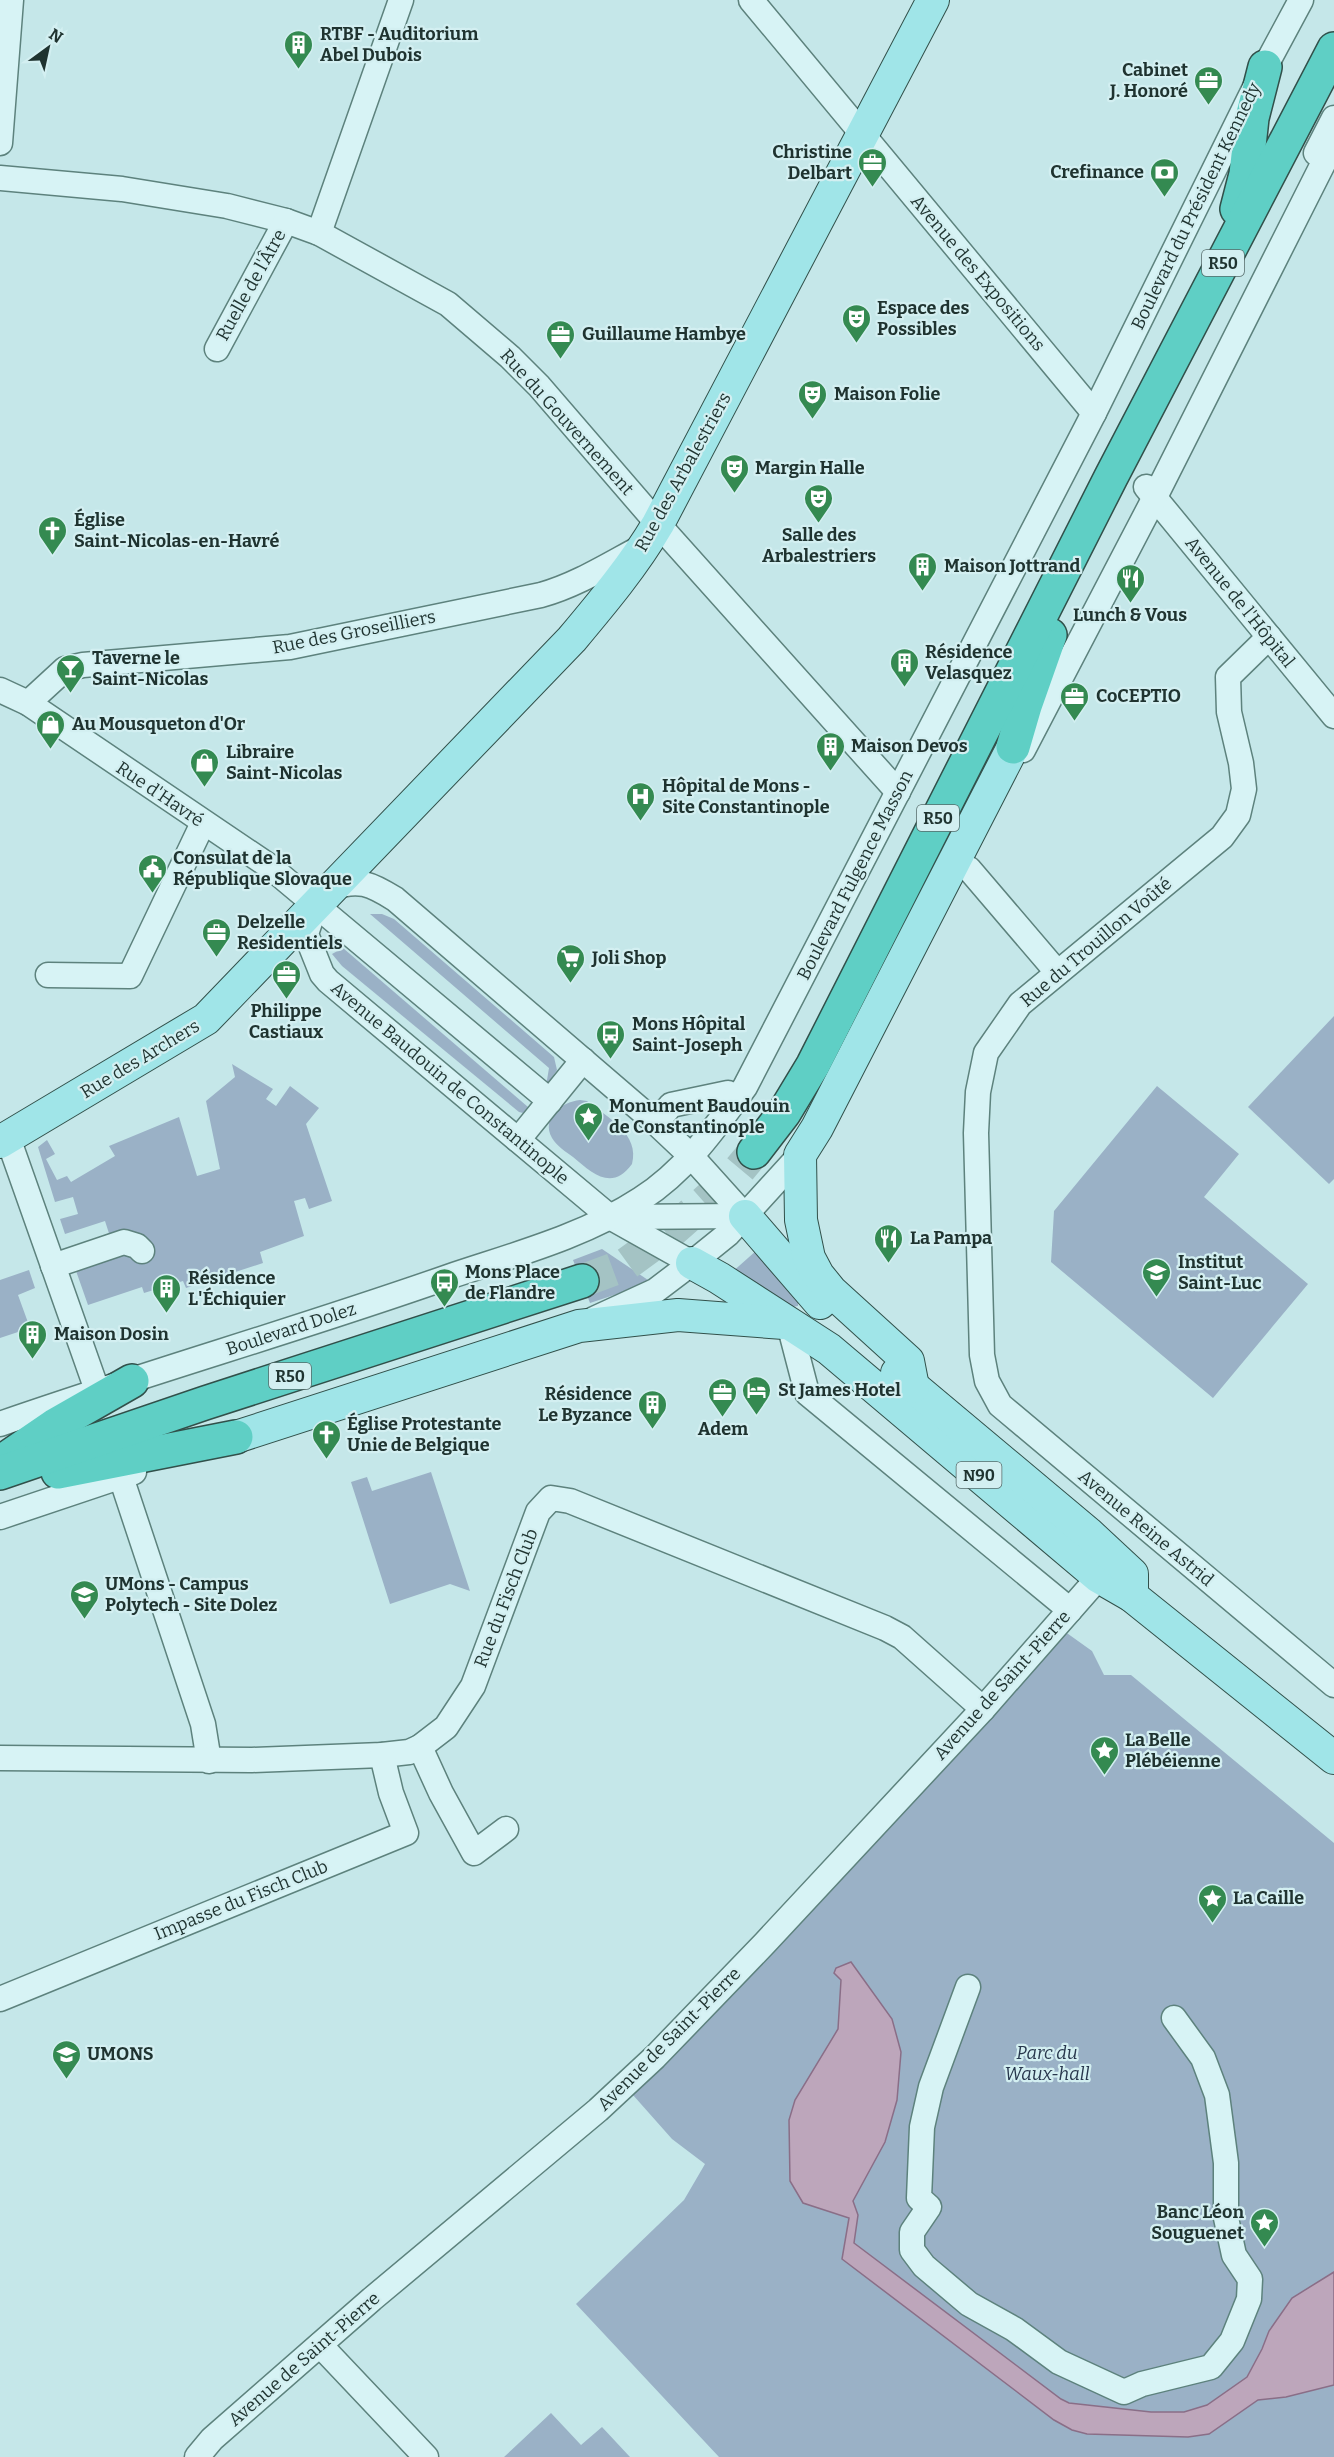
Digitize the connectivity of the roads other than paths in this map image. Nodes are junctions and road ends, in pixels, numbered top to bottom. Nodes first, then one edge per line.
1 (11, 0) edge
2 (401, 0) edge
3 (751, 0) edge
4 (933, 0) edge
5 (1301, 0) edge
6 (1334, 49) edge
7 (1265, 67) junction
8 (1334, 79) edge
9 (1334, 118) edge
10 (1293, 128) junction
11 (862, 134) junction
12 (0, 142) edge
13 (1334, 142) edge
14 (0, 178) edge
15 (286, 221) junction
16 (319, 233) junction
17 (1212, 284) junction
18 (217, 349) dead end
19 (1094, 413) junction
20 (1111, 477) junction
21 (1150, 492) junction
22 (652, 535) junction
23 (1269, 638) junction
24 (0, 690) edge
25 (28, 703) junction
26 (1334, 716) edge
27 (1013, 747) junction
28 (1005, 784) junction
29 (898, 792) junction
30 (202, 823) junction
31 (960, 865) junction
32 (323, 896) junction
33 (1057, 972) junction
34 (48, 975) dead end
35 (583, 1060) junction
36 (736, 1099) junction
37 (550, 1101) junction
38 (650, 1118) junction
39 (4, 1140) edge
40 (518, 1140) junction
41 (698, 1148) junction
42 (754, 1152) tunnel mouth
43 (808, 1155) junction
44 (610, 1217) junction
45 (754, 1220) junction
46 (142, 1251) dead end
47 (692, 1263) junction
48 (53, 1266) junction
49 (582, 1281) tunnel mouth
50 (789, 1324) junction
51 (579, 1326) junction
52 (982, 1355) joint
53 (132, 1381) junction
54 (913, 1387) junction
55 (97, 1390) junction
56 (0, 1424) edge
57 (236, 1437) junction
58 (0, 1462) edge
59 (0, 1473) edge
60 (121, 1477) junction
61 (0, 1480) edge
62 (0, 1517) edge
63 (1099, 1577) junction
64 (1131, 1596) junction
65 (1070, 1610) junction
66 (1334, 1685) edge
67 (982, 1709) junction
68 (420, 1747) junction
69 (382, 1755) junction
70 (0, 1758) edge
71 (1334, 1758) edge
72 (208, 1761) junction
73 (506, 1829) dead end
74 (968, 1987) dead end
75 (0, 1999) edge
76 (1174, 2019) dead end
77 (320, 2345) junction
78 (197, 2457) edge
79 (426, 2457) edge

1 - 12 street
2 - 16 street
3 - 11 street, Avenue des Expositions
4 - 11 main road, Rue des Arbalestriers
5 - 7 street, Boulevard du Président Kennedy
6 - 10 highway, R50
7 - 17 highway
7 - 19 street, Boulevard du Président Kennedy
8 - 10 highway
9 - 21 street
10 - 17 highway, R50
11 - 19 street, Avenue des Expositions
11 - 22 main road, Rue des Arbalestriers
13 - 21 street
14 - 15 street, Rue du Gouvernement
15 - 16 street, Rue du Gouvernement
15 - 18 street, Ruelle de l'Âtre
16 - 22 street, Rue du Gouvernement
17 - 20 highway, R50
19 - 29 street, Boulevard Fulgence Masson
20 - 27 highway
20 - 42 highway, R50
21 - 23 street, Avenue de l'Hôpital
21 - 27 street
21 - 28 street
22 - 25 street, Rue des Groseilliers
22 - 29 street, Rue du Gouvernement
22 - 32 main road, Rue des Arbalestriers
23 - 26 street, Avenue de l'Hôpital
23 - 33 street, Rue du Trouillon Voûté
24 - 25 street, Rue d'Havré
25 - 30 street, Rue d'Havré
27 - 28 street
27 - 31 main road
28 - 31 street
29 - 36 street, Boulevard Fulgence Masson
30 - 32 street, Rue d'Havré
30 - 34 street
31 - 33 street
31 - 43 main road
32 - 35 street
32 - 37 street, Rue d'Havré
32 - 39 main road, Rue des Archers
32 - 40 street, Avenue Baudouin de Constantinople
33 - 52 street, Rue du Trouillon Voûté
35 - 37 street
35 - 38 street
36 - 38 street
36 - 41 street, Boulevard Fulgence Masson
37 - 40 street
38 - 41 street
39 - 48 street
40 - 44 street, Avenue Baudouin de Constantinople
41 - 44 street, Boulevard Fulgence Masson
41 - 45 street
43 - 45 street
43 - 54 main road
44 - 45 street
44 - 47 street, Avenue Baudouin de Constantinople
44 - 53 street, Boulevard Dolez
45 - 47 street
45 - 54 main road, N90
46 - 48 street
47 - 50 main road
47 - 51 street
48 - 55 street
49 - 59 highway, R50
50 - 51 main road
50 - 63 main road, N90
50 - 65 street
51 - 57 main road
52 - 66 street, Avenue Reine Astrid
53 - 55 street, Boulevard Dolez
53 - 58 highway
54 - 64 main road, N90
55 - 56 street, Boulevard Dolez
57 - 60 street
57 - 61 highway
60 - 62 street
60 - 72 street
63 - 64 main road, N90
63 - 65 street, Avenue de Saint-Pierre
64 - 71 main road, N90
65 - 67 street, Avenue de Saint-Pierre
67 - 68 street, Rue du Fisch Club
67 - 77 street, Avenue de Saint-Pierre
68 - 69 street, Rue du Fisch Club
68 - 73 street
69 - 72 street, Rue du Fisch Club
69 - 75 street, Impasse du Fisch Club
70 - 72 street, Rue du Fisch Club
74 - 76 street
77 - 78 street, Avenue de Saint-Pierre
77 - 79 street

